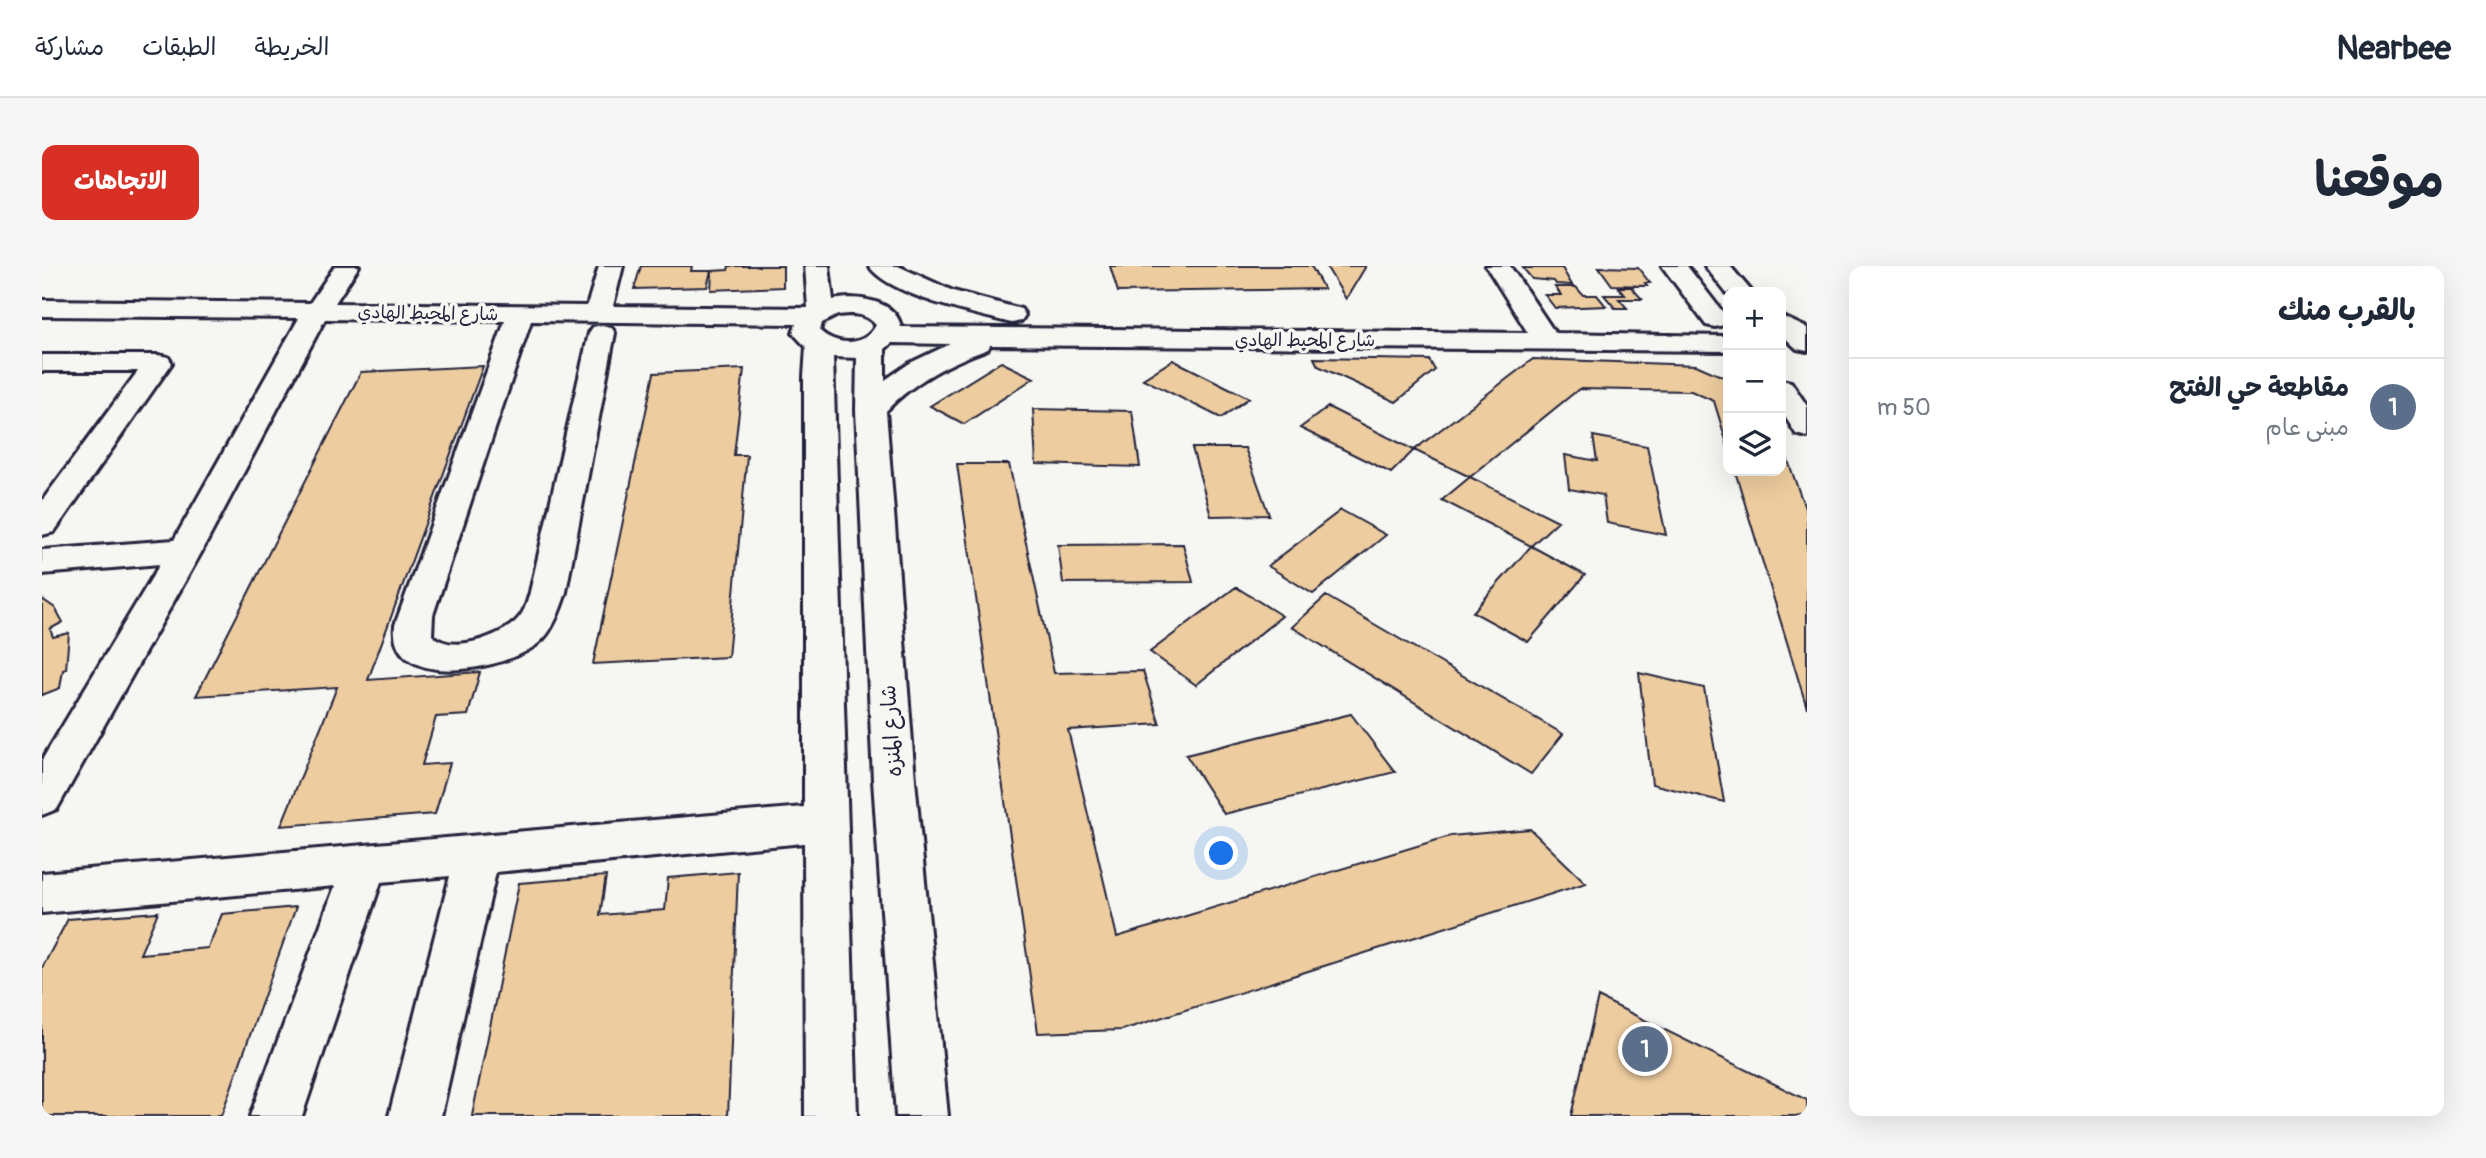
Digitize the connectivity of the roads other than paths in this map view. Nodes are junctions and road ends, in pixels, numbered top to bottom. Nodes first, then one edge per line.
1 (347, 266) edge
2 (611, 266) edge
3 (817, 266) edge
4 (860, 266) edge
5 (881, 266) edge
6 (1498, 266) edge
7 (1674, 266) edge
8 (1717, 266) edge
9 (1735, 287) edge
10 (42, 308) edge
11 (310, 321) junction
12 (517, 323) junction
13 (600, 323) junction
14 (42, 326) edge
15 (877, 326) junction
16 (1006, 326) junction
17 (816, 328) junction
18 (1721, 329) edge
19 (1538, 331) junction
20 (1796, 351) edge
21 (43, 364) edge
22 (871, 410) junction
23 (1807, 428) edge
24 (42, 524) edge
25 (184, 551) junction
26 (42, 562) edge
27 (42, 797) edge
28 (827, 823) junction
29 (478, 854) junction
30 (365, 864) junction
31 (42, 893) edge
32 (276, 1116) edge
33 (415, 1116) edge
34 (831, 1116) edge
35 (922, 1116) edge

1 - 11 street
2 - 13 street
3 - 17 street
4 - 15 street, شارع المنزه
5 - 16 street
6 - 19 street
7 - 18 street
8 - 9 street
10 - 11 street, شارع المحيط الهادي
11 - 12 street, شارع المحيط الهادي
11 - 14 street, شارع المحيط الهادي
11 - 25 street
12 - 13 street, شارع المحيط الهادي
12 - 13 street
13 - 17 street, شارع المحيط الهادي
15 - 16 street, شارع المحيط الهادي
15 - 17 street
15 - 17 street
15 - 22 street, شارع المنزه
16 - 19 street, شارع المحيط الهادي
16 - 22 street
17 - 28 street
18 - 19 street, شارع المحيط الهادي
20 - 23 street
21 - 24 street
22 - 35 street, شارع المنزه
25 - 26 street
25 - 27 street
28 - 29 street
28 - 34 street
29 - 30 street
29 - 33 street
30 - 31 street
30 - 32 street

